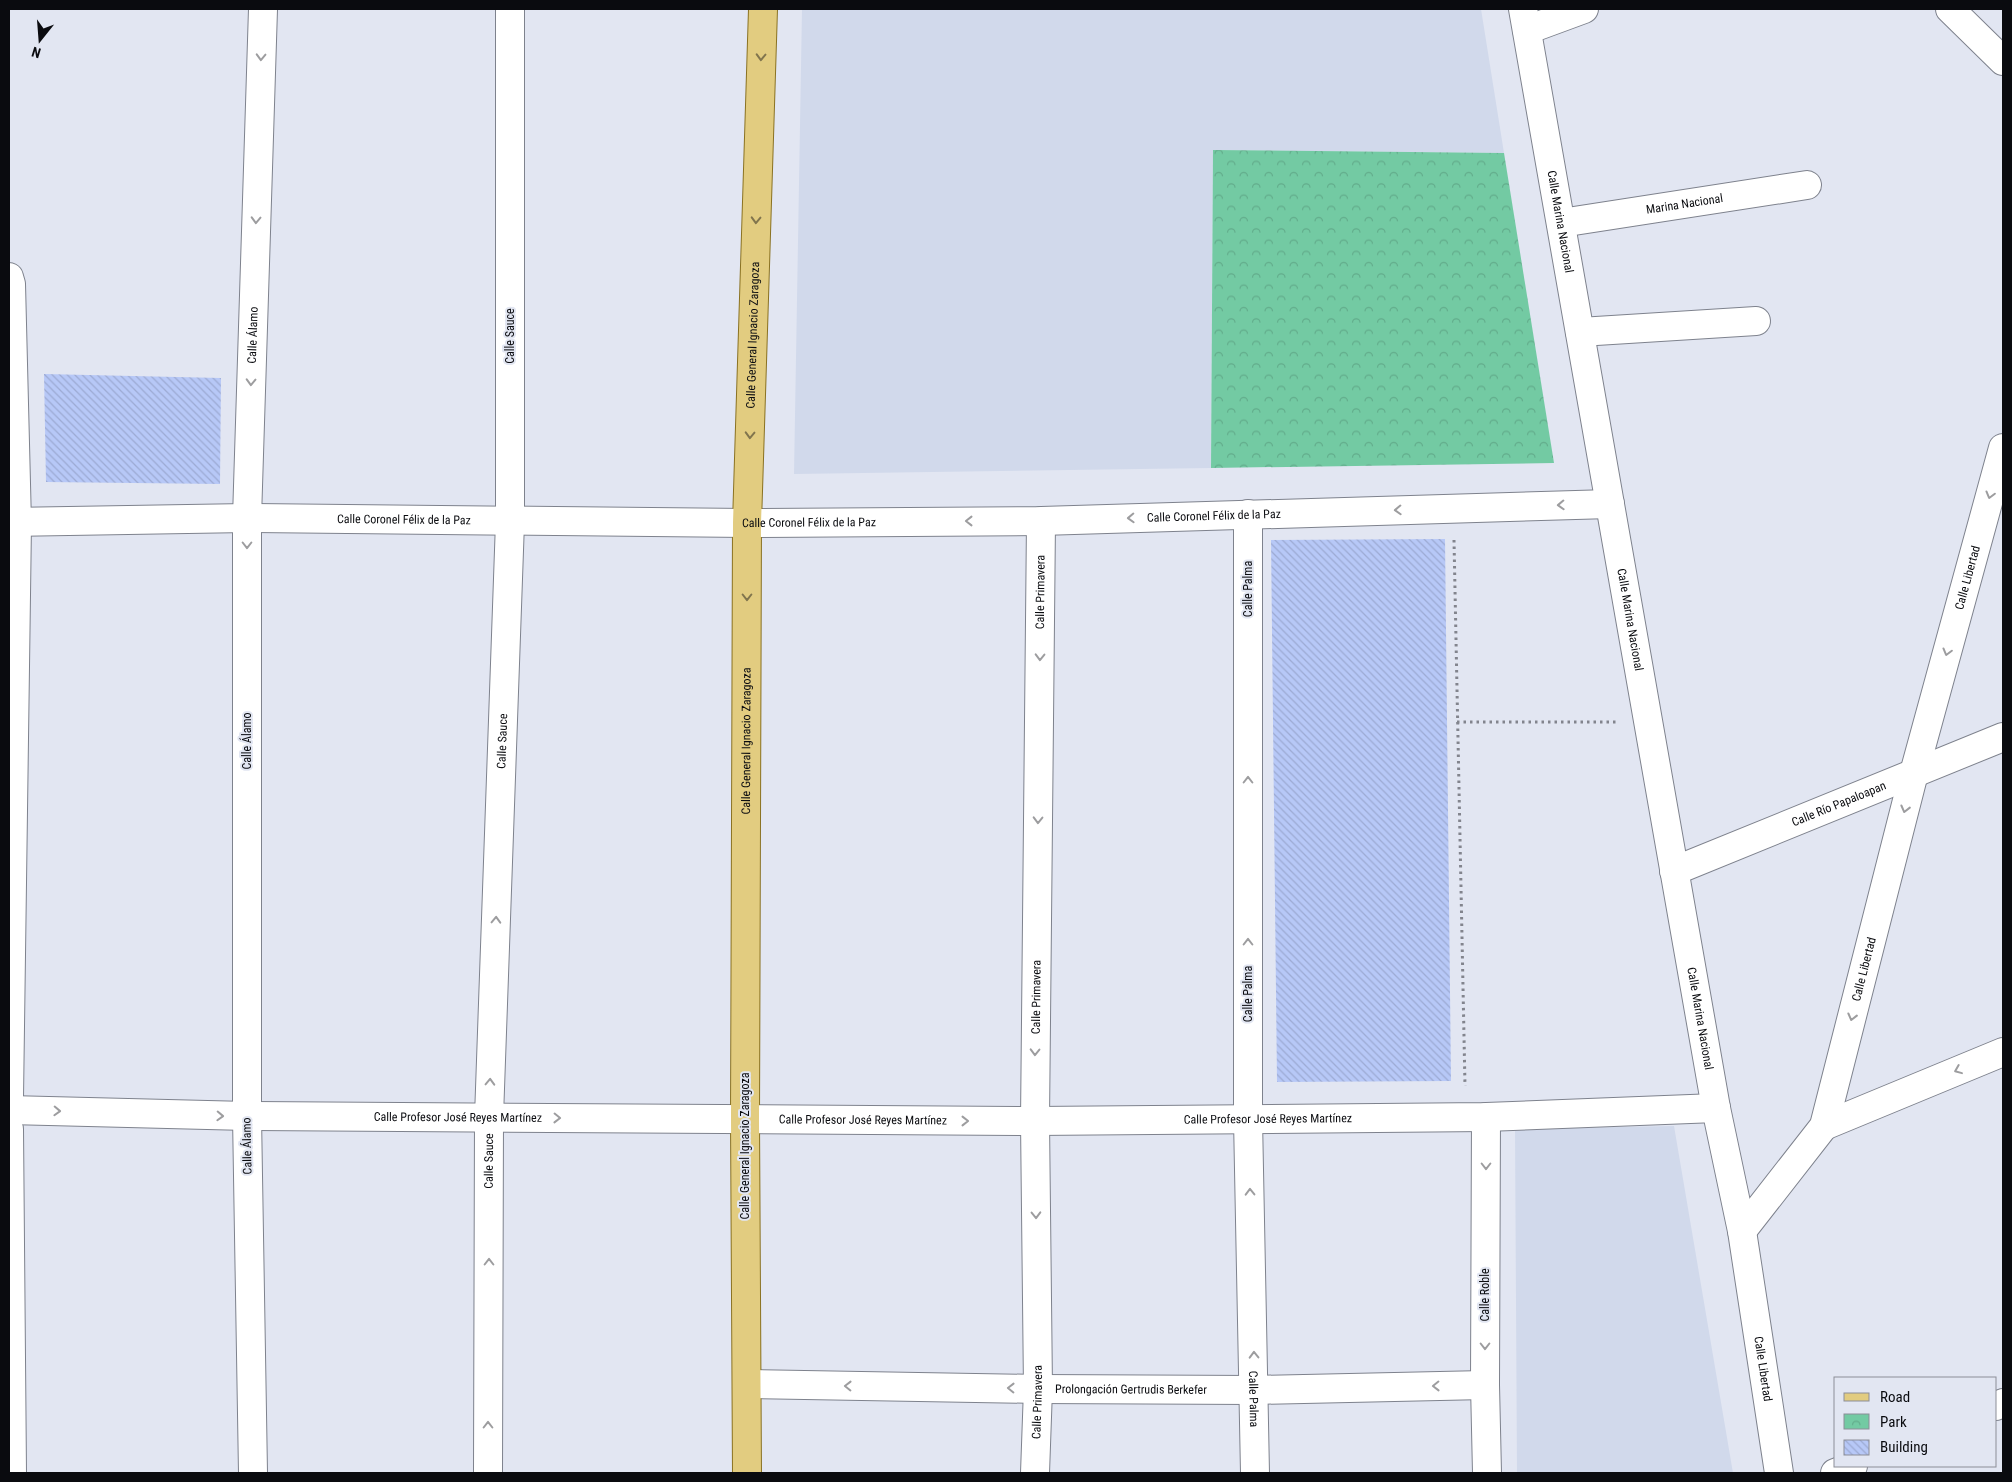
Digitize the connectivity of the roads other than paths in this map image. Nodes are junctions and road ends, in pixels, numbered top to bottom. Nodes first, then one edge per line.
1 (263, 9) edge
2 (510, 9) edge
3 (763, 9) edge
4 (1584, 9) edge
5 (1950, 9) edge
6 (1525, 20) edge
7 (2003, 62) edge
8 (1807, 185) dead end
9 (1561, 223) junction
10 (9, 277) edge
11 (1756, 321) dead end
12 (1580, 332) junction
13 (2003, 448) edge
14 (1610, 504) junction
15 (1248, 514) junction
16 (247, 518) junction
17 (1041, 521) junction
18 (13, 522) edge
19 (510, 522) junction
20 (747, 523) junction
21 (2003, 737) edge
22 (1914, 774) junction
23 (1674, 871) junction
24 (2003, 1052) edge
25 (9, 1098) edge
26 (1716, 1108) junction
27 (9, 1110) edge
28 (247, 1116) junction
29 (489, 1117) junction
30 (1476, 1117) junction
31 (1248, 1119) junction
32 (745, 1120) junction
33 (1034, 1121) junction
34 (1824, 1126) junction
35 (9, 1129) edge
36 (1742, 1231) junction
37 (748, 1384) junction
38 (1484, 1385) junction
39 (1038, 1389) junction
40 (1254, 1390) junction
41 (1850, 1467) edge
42 (12, 1473) edge
43 (253, 1473) edge
44 (488, 1473) edge
45 (747, 1473) edge
46 (1035, 1473) edge
47 (1255, 1473) edge
48 (1487, 1473) edge
49 (1779, 1473) edge
50 (1835, 1473) edge

1 -> 16 street, Calle Álamo
2 - 19 street, Calle Sauce
3 -> 20 main road, Calle General Ignacio Zaragoza
4 - 6 street
5 - 7 street
6 - 9 street, Calle Marina Nacional
8 - 9 street, Marina Nacional
9 - 12 street, Calle Marina Nacional
10 - 18 street
11 - 12 street
12 - 14 street, Calle Marina Nacional
13 -> 22 street, Calle Libertad
14 -> 15 street, Calle Coronel Félix de la Paz
14 - 23 street, Calle Marina Nacional
15 -> 17 street, Calle Coronel Félix de la Paz
31 -> 15 street, Calle Palma
16 - 18 street, Calle Coronel Félix de la Paz
16 - 19 street, Calle Coronel Félix de la Paz
16 -> 28 street, Calle Álamo
17 -> 20 street, Calle Coronel Félix de la Paz
17 -> 33 street, Calle Primavera
18 - 25 street
19 - 20 street, Calle Coronel Félix de la Paz
29 -> 19 street, Calle Sauce
20 -> 32 main road, Calle General Ignacio Zaragoza
21 - 22 street, Calle Río Papaloapan
22 - 23 street, Calle Río Papaloapan
22 -> 34 street, Calle Libertad
23 - 26 street, Calle Marina Nacional
24 -> 34 street
26 - 30 street, Calle Profesor José Reyes Martínez
26 - 36 street, Calle Marina Nacional
27 -> 28 street, Calle Profesor José Reyes Martínez
28 - 29 street, Calle Profesor José Reyes Martínez
28 - 43 street, Calle Álamo
29 -> 32 street, Calle Profesor José Reyes Martínez
44 -> 29 street, Calle Sauce
30 - 31 street, Calle Profesor José Reyes Martínez
30 -> 38 street, Calle Roble
31 - 33 street, Calle Profesor José Reyes Martínez
40 -> 31 street, Calle Palma
32 -> 33 street, Calle Profesor José Reyes Martínez
32 - 37 main road, Calle General Ignacio Zaragoza
33 -> 39 street, Calle Primavera
34 - 36 street, Calle Libertad
35 - 42 street
36 - 49 street, Calle Libertad
39 -> 37 street, Prolongación Gertrudis Berkefer
37 - 45 main road, Calle General Ignacio Zaragoza
38 -> 40 street, Prolongación Gertrudis Berkefer
38 - 48 street, Calle Roble
39 - 40 street, Prolongación Gertrudis Berkefer
39 - 46 street, Calle Primavera
40 - 47 street, Calle Palma
41 - 50 street

